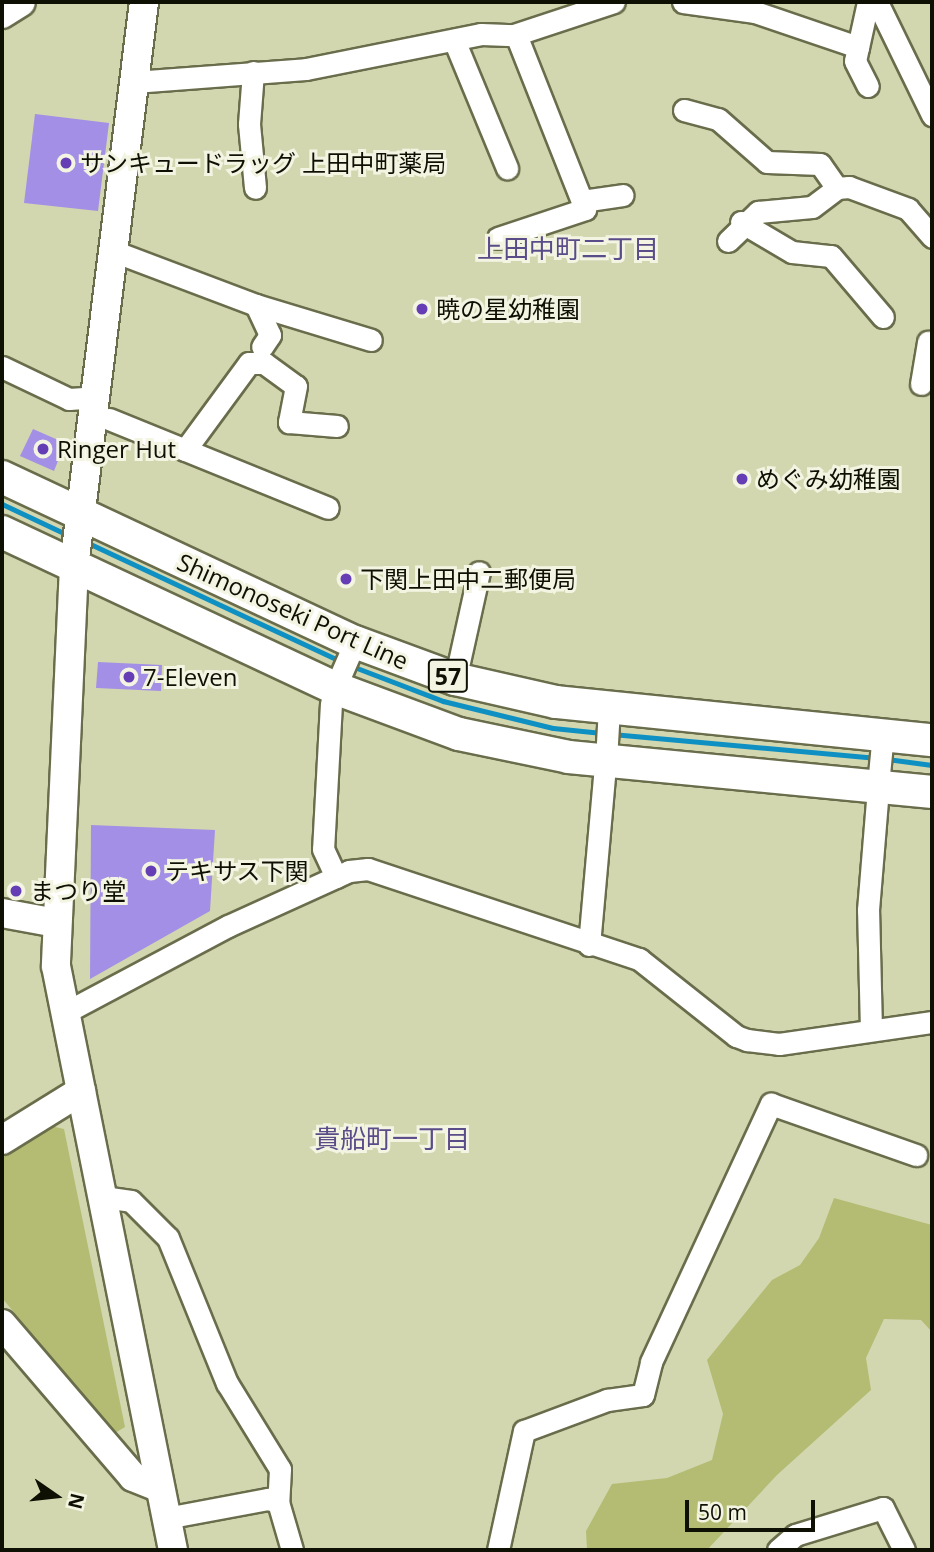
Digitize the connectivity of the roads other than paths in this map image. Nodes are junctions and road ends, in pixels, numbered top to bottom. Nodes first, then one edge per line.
1 (21, 2) edge
2 (144, 2) edge
3 (614, 2) edge
4 (683, 2) edge
5 (868, 2) edge
6 (877, 2) edge
7 (2, 14) edge
8 (516, 35) junction
9 (454, 40) junction
10 (858, 47) junction
11 (253, 72) junction
12 (925, 80) edge
13 (134, 82) junction
14 (868, 86) dead end
15 (684, 110) dead end
16 (932, 115) edge
17 (507, 168) dead end
18 (255, 188) dead end
19 (837, 188) junction
20 (623, 195) dead end
21 (582, 201) junction
22 (741, 222) junction
23 (932, 237) edge
24 (498, 238) dead end
25 (727, 241) dead end
26 (113, 251) junction
27 (256, 305) junction
28 (883, 317) dead end
29 (371, 340) dead end
30 (928, 342) dead end
31 (262, 347) dead end
32 (2, 367) edge
33 (921, 384) dead end
34 (102, 408) junction
35 (337, 426) dead end
36 (185, 450) junction
37 (2, 477) edge
38 (328, 508) dead end
39 (2, 532) edge
40 (78, 540) junction
41 (479, 572) dead end
42 (352, 647) junction
43 (459, 662) dead end
44 (336, 688) junction
45 (609, 713) junction
46 (883, 738) junction
47 (932, 740) edge
48 (605, 760) junction
49 (878, 787) junction
50 (932, 792) edge
51 (336, 877) junction
52 (2, 914) edge
53 (56, 923) junction
54 (589, 945) junction
55 (66, 1012) junction
56 (932, 1023) edge
57 (871, 1030) junction
58 (81, 1091) junction
59 (2, 1140) edge
60 (916, 1155) dead end
61 (103, 1197) junction
62 (2, 1324) edge
63 (160, 1488) junction
64 (278, 1502) junction
65 (166, 1518) junction
66 (173, 1550) edge
67 (292, 1550) edge
68 (498, 1550) edge
69 (778, 1550) edge
70 (904, 1550) edge

1 - 7 street
2 - 13 street
3 - 8 street
4 - 10 street
5 - 10 street
6 - 12 street
8 - 9 street
8 - 21 street
9 - 11 street
9 - 17 street
10 - 14 street
11 - 13 street
11 - 18 street
12 - 16 street
13 - 26 street
15 - 19 street
19 - 22 street
19 - 23 street
20 - 21 street
21 - 24 street
22 - 25 street
22 - 28 street
26 - 27 street
26 - 34 street
27 - 29 street
27 - 31 street
30 - 33 street
32 - 34 street
34 - 36 street
34 - 40 street
35 - 36 street
36 - 38 street
37 - 40 main road, Shimonoseki Port Line / 57
39 - 40 main road, Shimonoseki Port Line / 57
40 - 42 main road, Shimonoseki Port Line / 57
40 - 44 main road, Shimonoseki Port Line / 57
40 - 53 street
41 - 43 street
42 - 44 street
42 - 45 main road, Shimonoseki Port Line / 57
44 - 48 main road, Shimonoseki Port Line / 57
44 - 51 street
45 - 46 main road, Shimonoseki Port Line / 57
45 - 48 street
46 - 47 main road, Shimonoseki Port Line / 57
46 - 49 street
48 - 49 main road, Shimonoseki Port Line / 57
48 - 54 street
49 - 50 main road, Shimonoseki Port Line / 57
49 - 57 street
51 - 54 street
51 - 55 street
52 - 53 street
53 - 55 street
54 - 57 street
55 - 58 street
56 - 57 street
58 - 59 street
58 - 61 street
60 - 68 street
61 - 63 street
61 - 64 street
62 - 63 street
63 - 65 street
64 - 65 street
64 - 67 street
65 - 66 street
69 - 70 street

